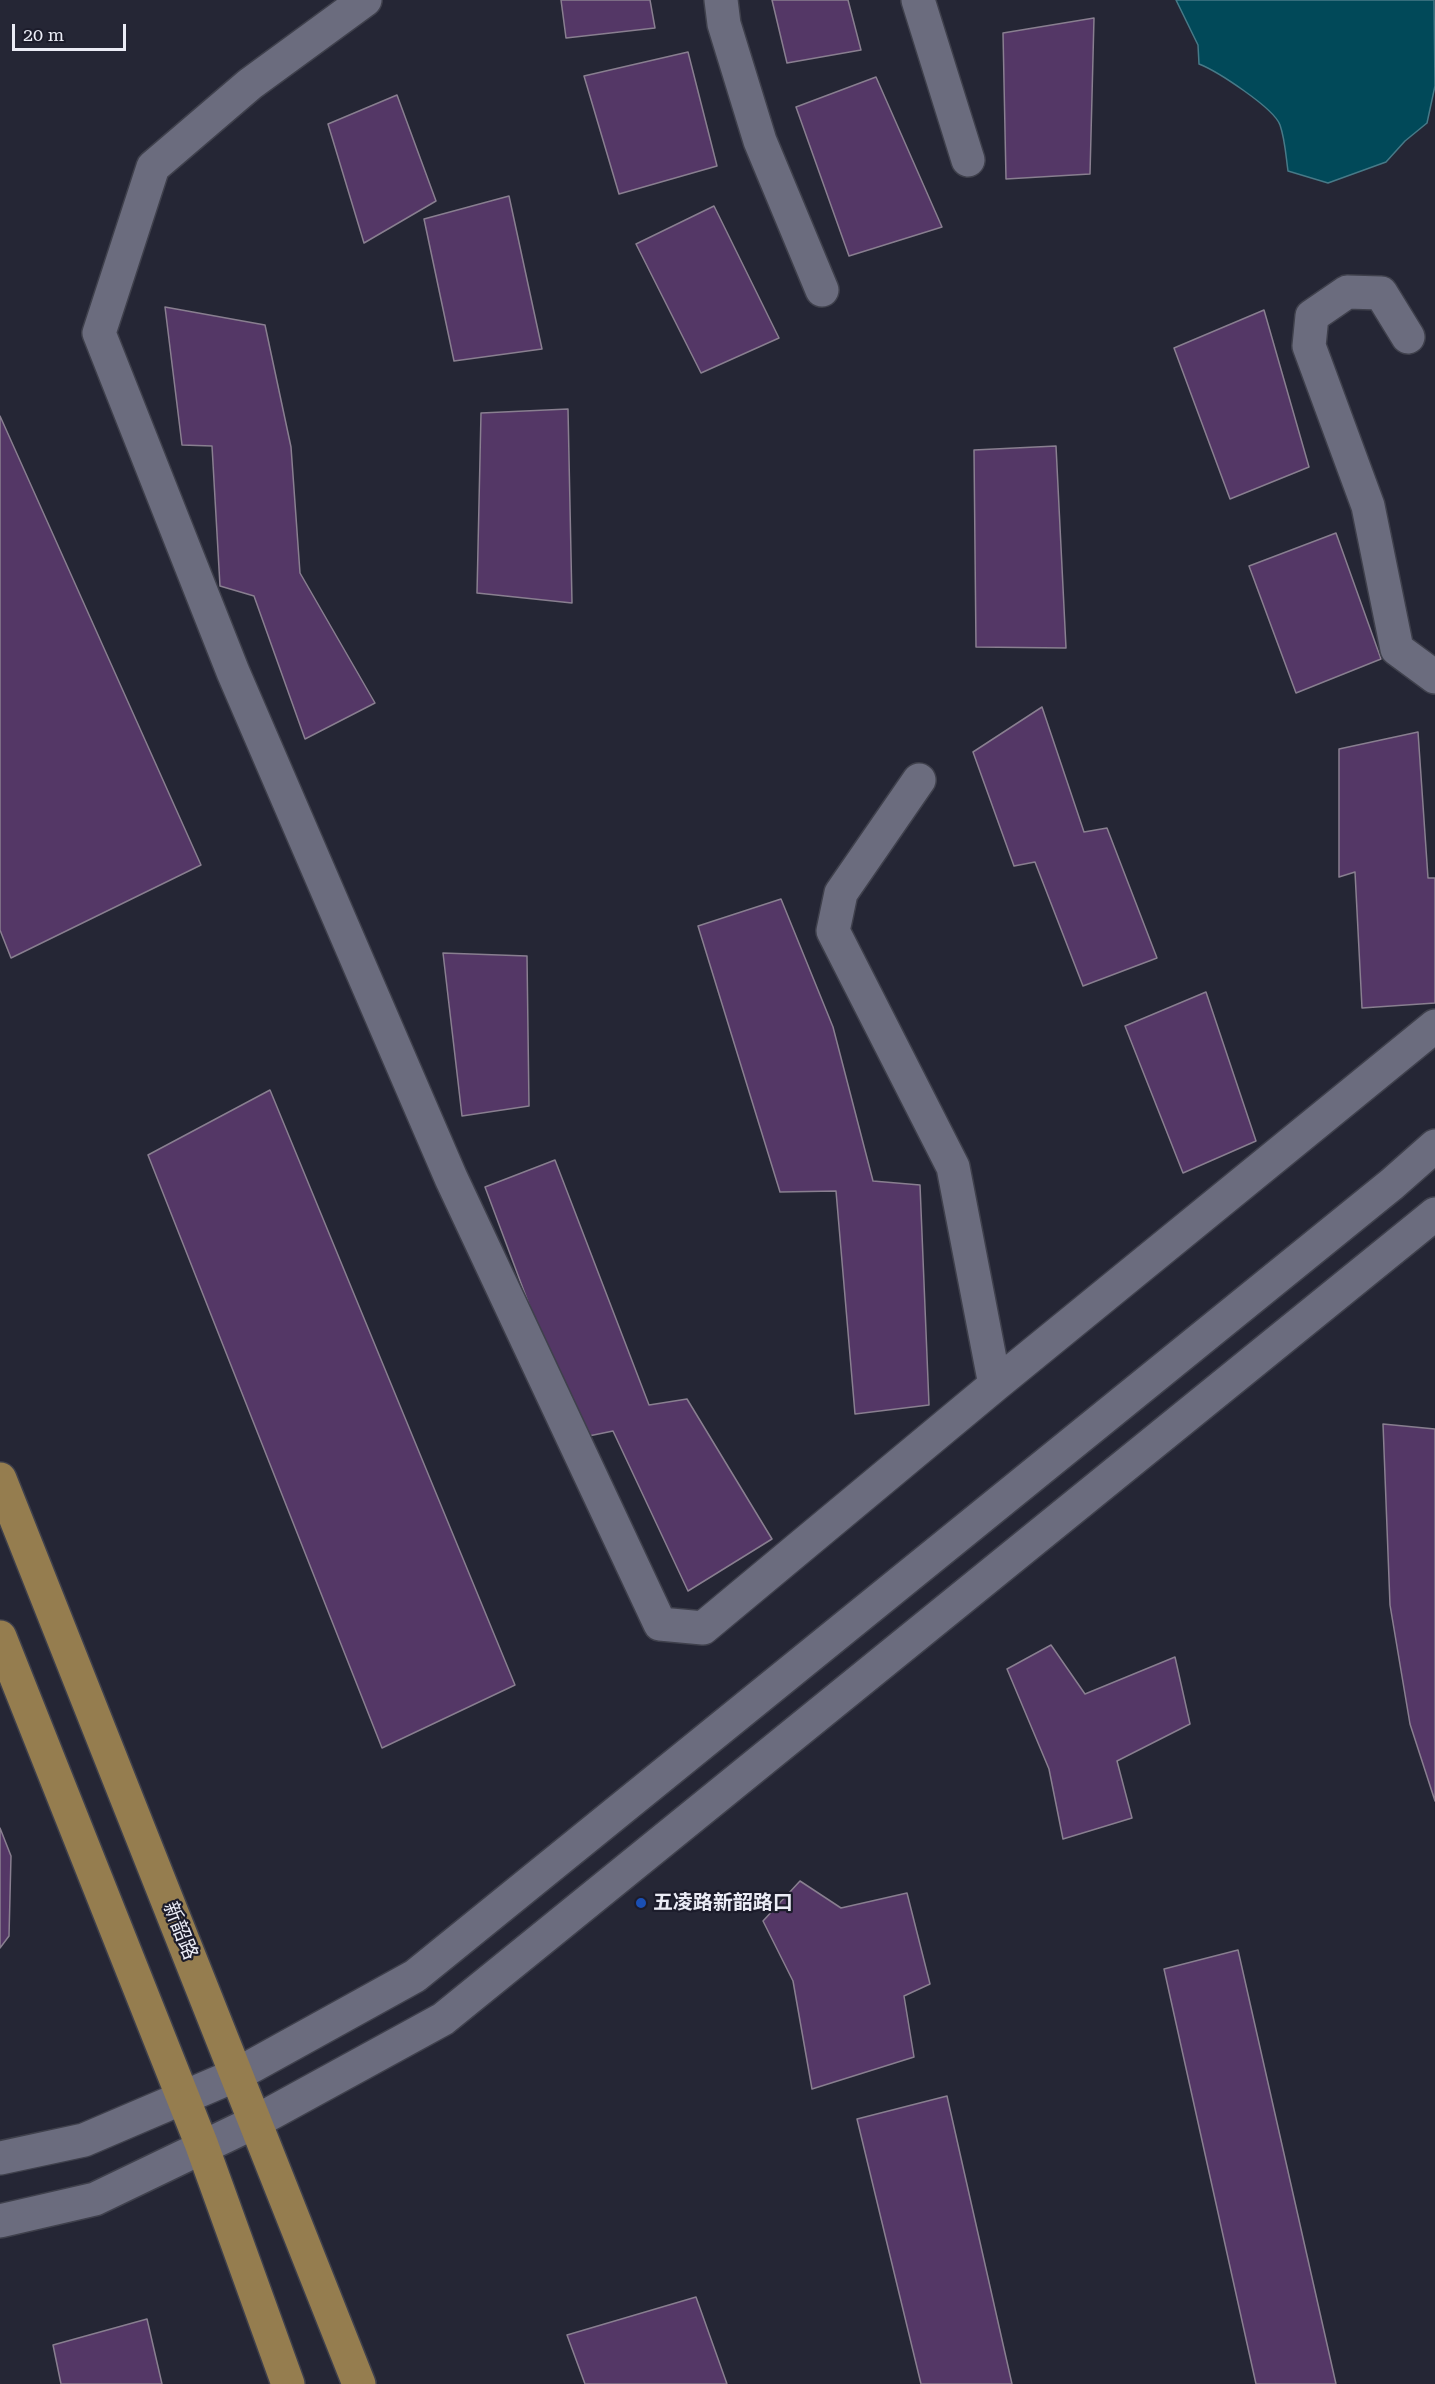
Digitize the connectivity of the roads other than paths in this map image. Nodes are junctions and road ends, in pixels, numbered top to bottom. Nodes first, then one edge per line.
1 (365, 0) edge
2 (721, 0) edge
3 (918, 0) edge
4 (968, 160) dead end
5 (822, 290) dead end
6 (1408, 337) dead end
7 (1435, 677) edge
8 (919, 780) dead end
9 (1435, 1026) edge
10 (1435, 1146) edge
11 (1435, 1214) edge
12 (995, 1385) junction
13 (0, 1479) edge
14 (0, 1637) edge
15 (237, 2075) junction
16 (183, 2098) junction
17 (255, 2122) junction
18 (203, 2148) junction
19 (0, 2158) edge
20 (0, 2220) edge
21 (288, 2384) edge
22 (359, 2384) edge

1 - 12 street
2 - 5 street
3 - 4 street
6 - 7 street
8 - 12 street
9 - 12 street
10 - 15 street
11 - 17 street
13 - 15 main road, 新韶路
14 - 16 main road
15 - 16 street
15 - 17 main road, 新韶路
16 - 18 main road
16 - 19 street
17 - 18 street
17 - 22 main road, 新韶路
18 - 20 street
18 - 21 main road

